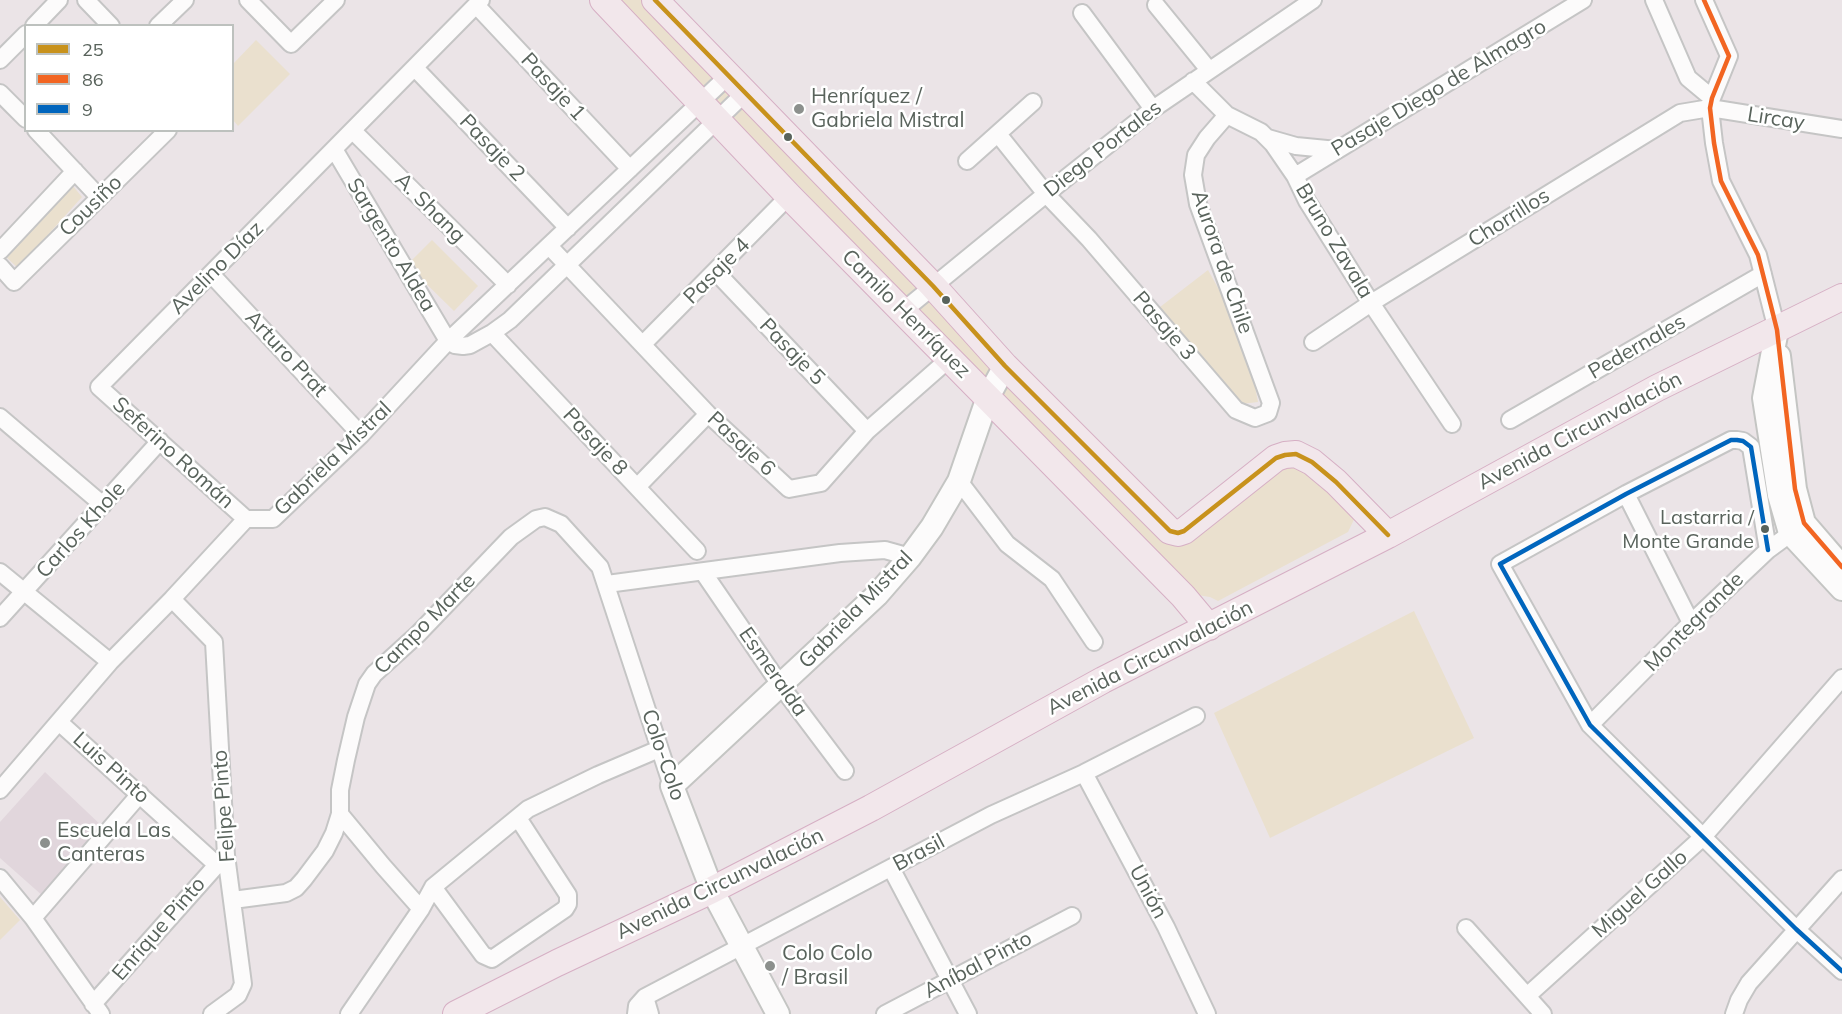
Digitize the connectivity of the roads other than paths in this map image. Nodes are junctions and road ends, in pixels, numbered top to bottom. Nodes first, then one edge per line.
1 (59, 0) edge
2 (86, 0) edge
3 (185, 0) edge
4 (248, 0) edge
5 (336, 0) edge
6 (655, 0) edge
7 (1583, 0) edge
8 (1654, 0) edge
9 (1704, 0) edge
10 (1311, 1) edge
11 (479, 3) edge
12 (614, 4) edge
13 (1156, 5) dead end
14 (1082, 13) dead end
15 (36, 24) edge
16 (109, 24) edge
17 (160, 24) edge
18 (24, 36) edge
19 (0, 60) edge
20 (415, 68) junction
21 (1209, 70) junction
22 (1193, 81) junction
23 (737, 84) junction
24 (0, 93) edge
25 (1033, 102) dead end
26 (1711, 103) junction
27 (1153, 109) junction
28 (708, 111) junction
29 (1227, 115) junction
30 (24, 117) edge
31 (1842, 129) edge
32 (353, 131) junction
33 (38, 132) edge
34 (166, 132) edge
35 (998, 134) junction
36 (1268, 138) junction
37 (334, 149) junction
38 (1336, 150) junction
39 (967, 160) dead end
40 (630, 169) junction
41 (75, 171) junction
42 (1295, 176) junction
43 (1046, 194) junction
44 (789, 196) junction
45 (99, 197) junction
46 (568, 228) junction
47 (549, 246) junction
48 (0, 250) edge
49 (0, 266) edge
50 (568, 266) junction
51 (716, 272) junction
52 (211, 274) junction
53 (1763, 274) junction
54 (508, 285) junction
55 (933, 286) junction
56 (1842, 297) edge
57 (1371, 303) junction
58 (903, 311) junction
59 (1777, 330) junction
60 (492, 333) junction
61 (448, 341) junction
62 (1313, 342) dead end
63 (643, 344) junction
64 (949, 359) junction
65 (1005, 366) junction
66 (1264, 382) joint
67 (99, 387) joint
68 (988, 397) junction
69 (708, 414) junction
70 (0, 417) edge
71 (1510, 420) dead end
72 (1452, 424) dead end
73 (867, 431) junction
74 (361, 435) junction
75 (160, 441) junction
76 (959, 481) junction
77 (637, 487) junction
78 (1626, 494) junction
79 (103, 505) junction
80 (246, 519) junction
81 (536, 519) joint
82 (1797, 528) junction
83 (1388, 535) junction
84 (1768, 550) junction
85 (697, 551) dead end
86 (910, 557) junction
87 (1842, 567) edge
88 (0, 572) edge
89 (703, 572) junction
90 (607, 585) junction
91 (1842, 589) edge
92 (25, 593) junction
93 (172, 600) junction
94 (0, 618) edge
95 (1691, 623) junction
96 (1209, 627) junction
97 (1094, 642) dead end
98 (110, 662) junction
99 (1842, 678) edge
100 (781, 686) junction
101 (1196, 716) dead end
102 (59, 722) junction
103 (1590, 725) junction
104 (659, 749) junction
105 (845, 771) dead end
106 (1084, 772) junction
107 (672, 786) junction
108 (0, 790) edge
109 (140, 794) junction
110 (340, 814) junction
111 (518, 818) junction
112 (1703, 837) junction
113 (221, 860) junction
114 (891, 868) junction
115 (0, 878) edge
116 (1842, 879) edge
117 (433, 887) junction
118 (712, 890) junction
119 (233, 900) junction
120 (421, 909) junction
121 (1072, 916) dead end
122 (33, 918) junction
123 (1466, 928) dead end
124 (1796, 928) junction
125 (742, 947) junction
126 (1842, 971) edge
127 (950, 980) junction
128 (1527, 996) junction
129 (645, 997) junction
130 (97, 1009) edge
131 (212, 1014) edge
132 (350, 1014) edge
133 (456, 1014) edge
134 (636, 1014) edge
135 (651, 1014) edge
136 (778, 1014) edge
137 (885, 1014) edge
138 (969, 1014) edge
139 (1207, 1014) edge
140 (1543, 1014) edge
141 (1734, 1014) edge

1 - 15 street
2 - 16 street
3 - 17 street
4 - 5 street
6 - 23 main road, Camilo Henríquez
7 - 38 street, Pasaje Diego de Almagro
8 - 26 street
9 - 26 street
10 - 21 street, Diego Portales
11 - 20 street, Avelino Díaz
11 - 40 street, Pasaje 1
12 - 28 main road, Camilo Henríquez
13 - 21 street
14 - 27 street
18 - 19 street
20 - 32 street, Avelino Díaz
20 - 46 street, Pasaje 2
21 - 22 street, Diego Portales
22 - 27 street, Diego Portales
22 - 29 street, Bruno Zavala
23 - 28 street, Gabriela Mistral
23 - 28 street, Gabriela Mistral
23 - 55 main road, Camilo Henríquez
24 - 30 street
25 - 35 street
26 - 31 street, Lircay
26 - 53 street
26 - 57 street, Chorrillos
27 - 43 street, Diego Portales
28 - 40 street, Gabriela Mistral
28 - 44 main road, Camilo Henríquez
28 - 50 street, Gabriela Mistral
29 - 36 street, Bruno Zavala
29 - 66 street, Aurora de Chile
32 - 37 street, Avelino Díaz
32 - 54 street, A. Shang
33 - 41 street
34 - 45 street, Cousiño
35 - 39 street
35 - 43 street
36 - 38 street
36 - 42 street, Bruno Zavala
37 - 52 street, Avelino Díaz
37 - 61 street, Sargento Aldea
38 - 42 street, Pasaje Diego de Almagro
40 - 46 street, Gabriela Mistral
41 - 45 street
41 - 48 street, Cousiño
42 - 57 street, Bruno Zavala
43 - 55 street, Diego Portales
43 - 66 street, Pasaje 3
44 - 51 street, Pasaje 4
44 - 58 main road, Camilo Henríquez
45 - 49 street, Cousiño
46 - 47 street, Gabriela Mistral
47 - 50 street, Pasaje 6
47 - 54 street, Gabriela Mistral
50 - 60 street, Gabriela Mistral
50 - 63 street, Pasaje 6
51 - 63 street, Pasaje 4
51 - 73 street, Pasaje 5
52 - 67 street, Avelino Díaz
52 - 74 street, Arturo Prat
53 - 59 street
53 - 71 street, Pedernales
54 - 61 street, Gabriela Mistral
55 - 58 street, Diego Portales
55 - 65 main road, Camilo Henríquez
56 - 59 main road, Avenida Circunvalación
57 - 62 street, Chorrillos
57 - 72 street, Bruno Zavala
58 - 64 main road, Camilo Henríquez
59 - 82 street
59 - 83 main road, Avenida Circunvalación
60 - 61 street, Gabriela Mistral
60 - 77 street, Pasaje 8
61 - 74 street, Gabriela Mistral
63 - 69 street, Pasaje 6
64 - 68 main road, Camilo Henríquez
64 - 73 street, Pasaje 6
65 - 68 street, Gabriela Mistral
65 - 83 main road, Camilo Henríquez
67 - 75 street, Seferino Román
68 - 76 street, Gabriela Mistral
68 - 96 main road, Camilo Henríquez
69 - 73 street, Pasaje 6
69 - 77 street
70 - 79 street
74 - 80 street, Gabriela Mistral
75 - 79 street, Carlos Khole
75 - 80 street, Seferino Román
76 - 86 street, Gabriela Mistral
76 - 97 street
77 - 85 street, Pasaje 8
78 - 84 street
78 - 95 street
78 - 103 street
79 - 92 street, Carlos Khole
80 - 93 street, Gabriela Mistral
81 - 90 street, Colo-Colo
81 - 110 street, Campo Marte
82 - 84 street, Montegrande
82 - 87 street
82 - 91 street
83 - 96 main road, Avenida Circunvalación
84 - 95 street, Montegrande
86 - 89 street
86 - 100 street, Gabriela Mistral
88 - 92 street
89 - 90 street
89 - 100 street, Esmeralda
90 - 104 street, Colo-Colo
92 - 94 street, Carlos Khole
92 - 98 street
93 - 98 street, Gabriela Mistral
93 - 113 street, Felipe Pinto
95 - 103 street, Montegrande
96 - 118 main road, Avenida Circunvalación
98 - 102 street, Gabriela Mistral
99 - 112 street, Miguel Gallo
100 - 105 street, Esmeralda
100 - 107 street, Gabriela Mistral
101 - 106 street, Brasil
102 - 108 street, Gabriela Mistral
102 - 109 street, Luis Pinto
103 - 112 street
104 - 107 street, Colo-Colo
104 - 111 street
106 - 114 street, Brasil
106 - 139 street, Unión
107 - 118 street, Colo-Colo
109 - 113 street, Luis Pinto
109 - 122 street
110 - 119 street, Campo Marte
110 - 120 street
111 - 117 street
111 - 117 street
112 - 124 street
112 - 128 street, Miguel Gallo
113 - 119 street, Felipe Pinto
113 - 130 street, Enrique Pinto
114 - 125 street, Brasil
114 - 127 street
115 - 122 street
116 - 124 street
117 - 120 street
118 - 125 street, Colo-Colo
118 - 133 main road, Avenida Circunvalación
119 - 131 street, Felipe Pinto
120 - 132 street
121 - 127 street, Aníbal Pinto
122 - 130 street
123 - 128 street
124 - 126 street
124 - 141 street
125 - 129 street, Brasil
125 - 136 street, Colo-Colo
127 - 137 street, Aníbal Pinto
127 - 138 street
128 - 140 street
129 - 134 street
129 - 135 street

